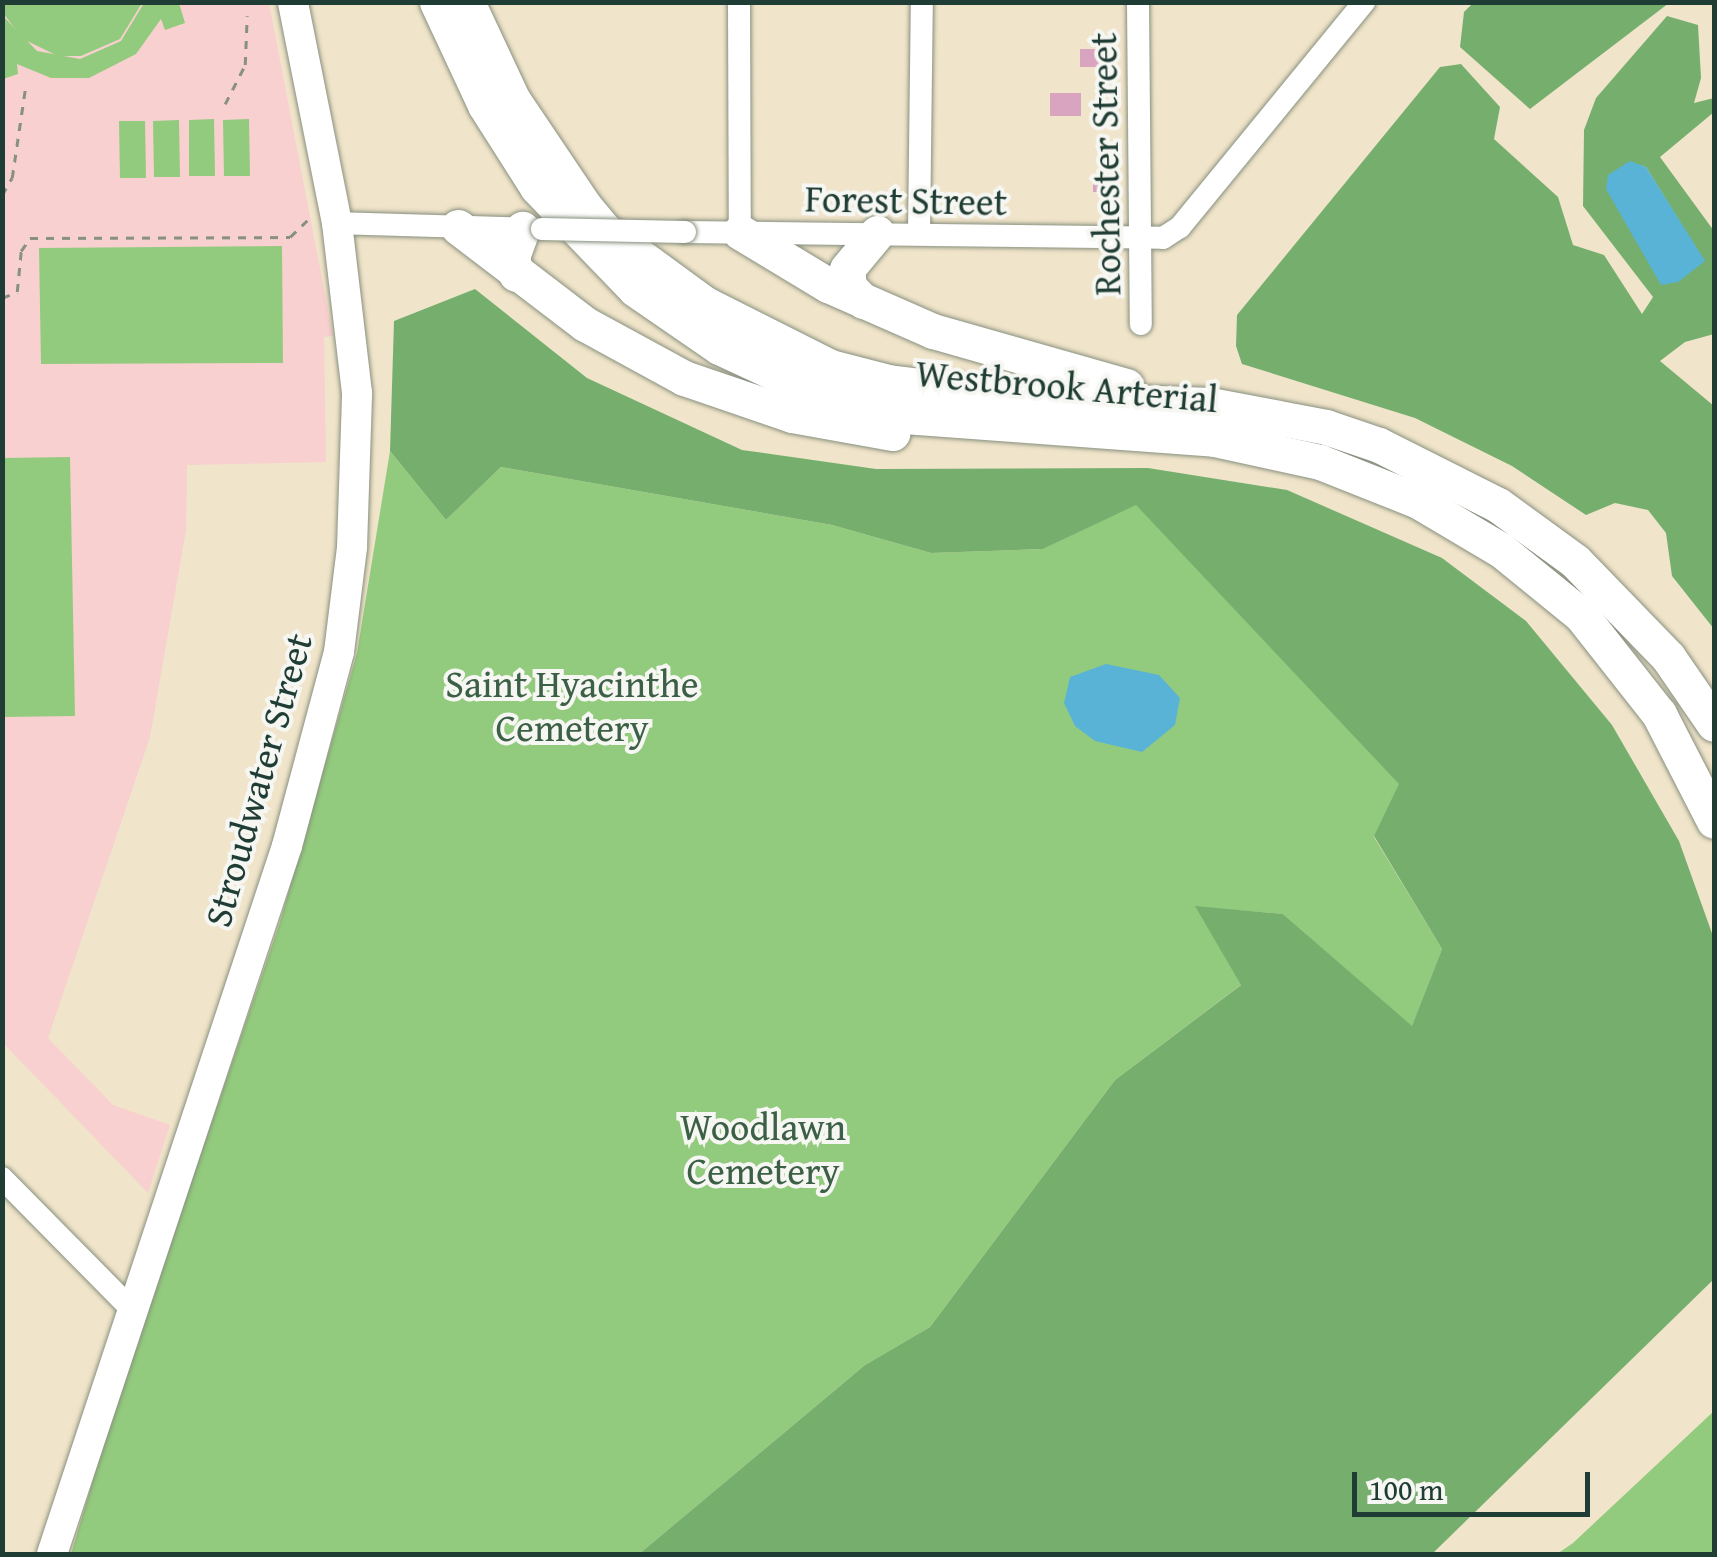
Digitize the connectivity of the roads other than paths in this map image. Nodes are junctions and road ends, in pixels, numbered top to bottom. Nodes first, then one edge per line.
1 (293, 2) edge
2 (437, 2) edge
3 (467, 2) edge
4 (739, 2) edge
5 (922, 2) edge
6 (1138, 2) edge
7 (1364, 2) edge
8 (335, 215) junction
9 (458, 227) junction
10 (532, 229) junction
11 (740, 232) junction
12 (877, 234) junction
13 (919, 234) junction
14 (1142, 240) junction
15 (516, 274) junction
16 (862, 301) junction
17 (1141, 324) dead end
18 (1164, 400) junction
19 (1028, 428) junction
20 (1714, 724) edge
21 (1714, 822) edge
22 (2, 1178) edge
23 (130, 1308) junction
24 (52, 1554) edge

1 - 8 main road, Stroudwater Street
2 - 19 highway, Westbrook Arterial
3 - 18 highway, Westbrook Arterial
4 - 11 street
5 - 13 street
6 - 14 street, Rochester Street
7 - 14 street, Forest Street
8 - 9 street, Forest Street
8 - 23 main road, Stroudwater Street
9 - 10 street, Forest Street
9 - 15 highway
10 - 11 street, Forest Street, bridge
10 - 15 highway
11 - 12 street, Forest Street
11 - 16 highway
12 - 13 street, Forest Street
12 - 16 highway
13 - 14 street, Forest Street
14 - 17 street, Rochester Street
15 - 19 highway
16 - 18 highway
18 - 20 highway, Westbrook Arterial
19 - 21 highway, Westbrook Arterial
22 - 23 street
23 - 24 main road, Stroudwater Street

